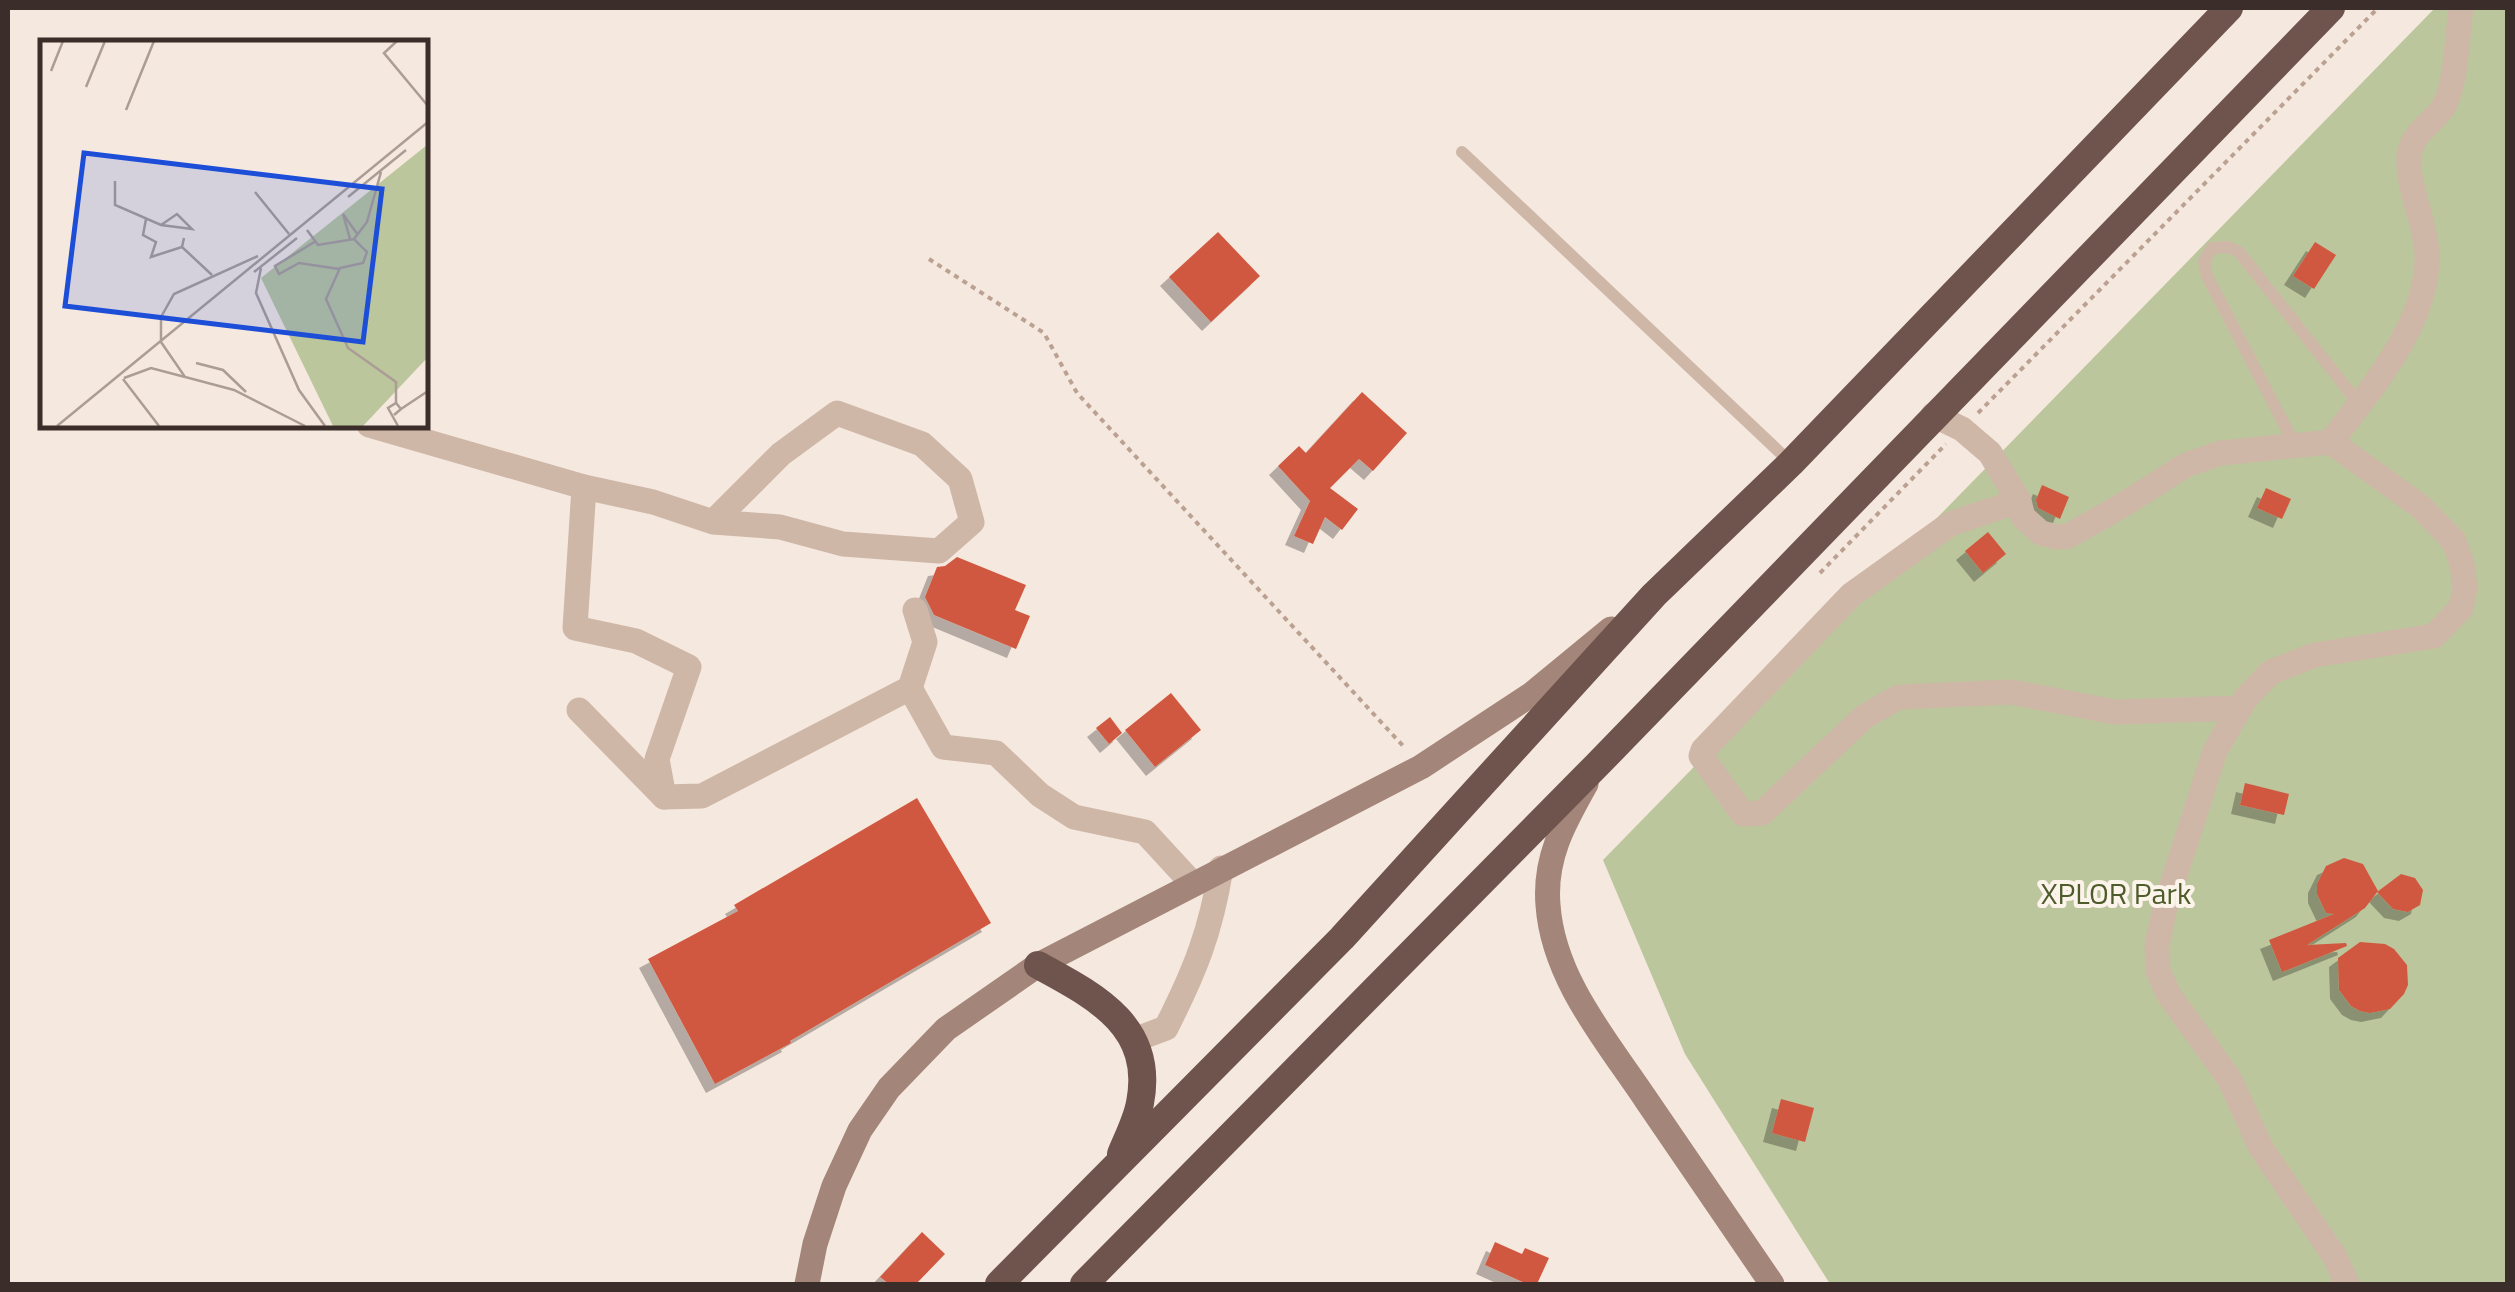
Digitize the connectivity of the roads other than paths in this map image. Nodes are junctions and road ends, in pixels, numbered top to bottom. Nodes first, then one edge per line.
1 (2229, 8) edge
2 (2330, 8) edge
3 (2461, 8) edge
4 (1462, 152) dead end
5 (2359, 404) junction
6 (1934, 415) junction
7 (379, 428) edge
8 (2331, 442) junction
9 (2295, 445) junction
10 (1791, 464) junction
11 (584, 488) junction
12 (2019, 501) junction
13 (713, 522) junction
14 (1654, 594) junction
15 (915, 610) dead end
16 (910, 688) junction
17 (2239, 708) junction
18 (579, 710) dead end
19 (1597, 764) junction
20 (664, 796) junction
21 (1221, 868) junction
22 (1192, 883) junction
23 (1038, 964) junction
24 (1134, 1040) junction
25 (1116, 1168) junction
26 (807, 1284) edge
27 (999, 1284) edge
28 (1084, 1284) edge
29 (1772, 1284) edge
30 (2348, 1284) edge

1 - 10 highway
2 - 6 highway
3 - 5 street
4 - 10 lane
5 - 8 street
5 - 9 lane
6 - 12 street
6 - 19 highway
7 - 11 street
8 - 9 street
8 - 17 street
9 - 12 street
10 - 14 highway
11 - 13 street
11 - 20 street
12 - 17 street
13 - 13 street
14 - 21 main road
14 - 25 highway
15 - 16 street
16 - 20 street
16 - 22 street
17 - 30 street
18 - 20 street
19 - 28 highway
19 - 29 main road
21 - 22 main road
21 - 24 street
22 - 23 main road
23 - 24 highway
23 - 26 main road
24 - 25 highway
25 - 27 highway

